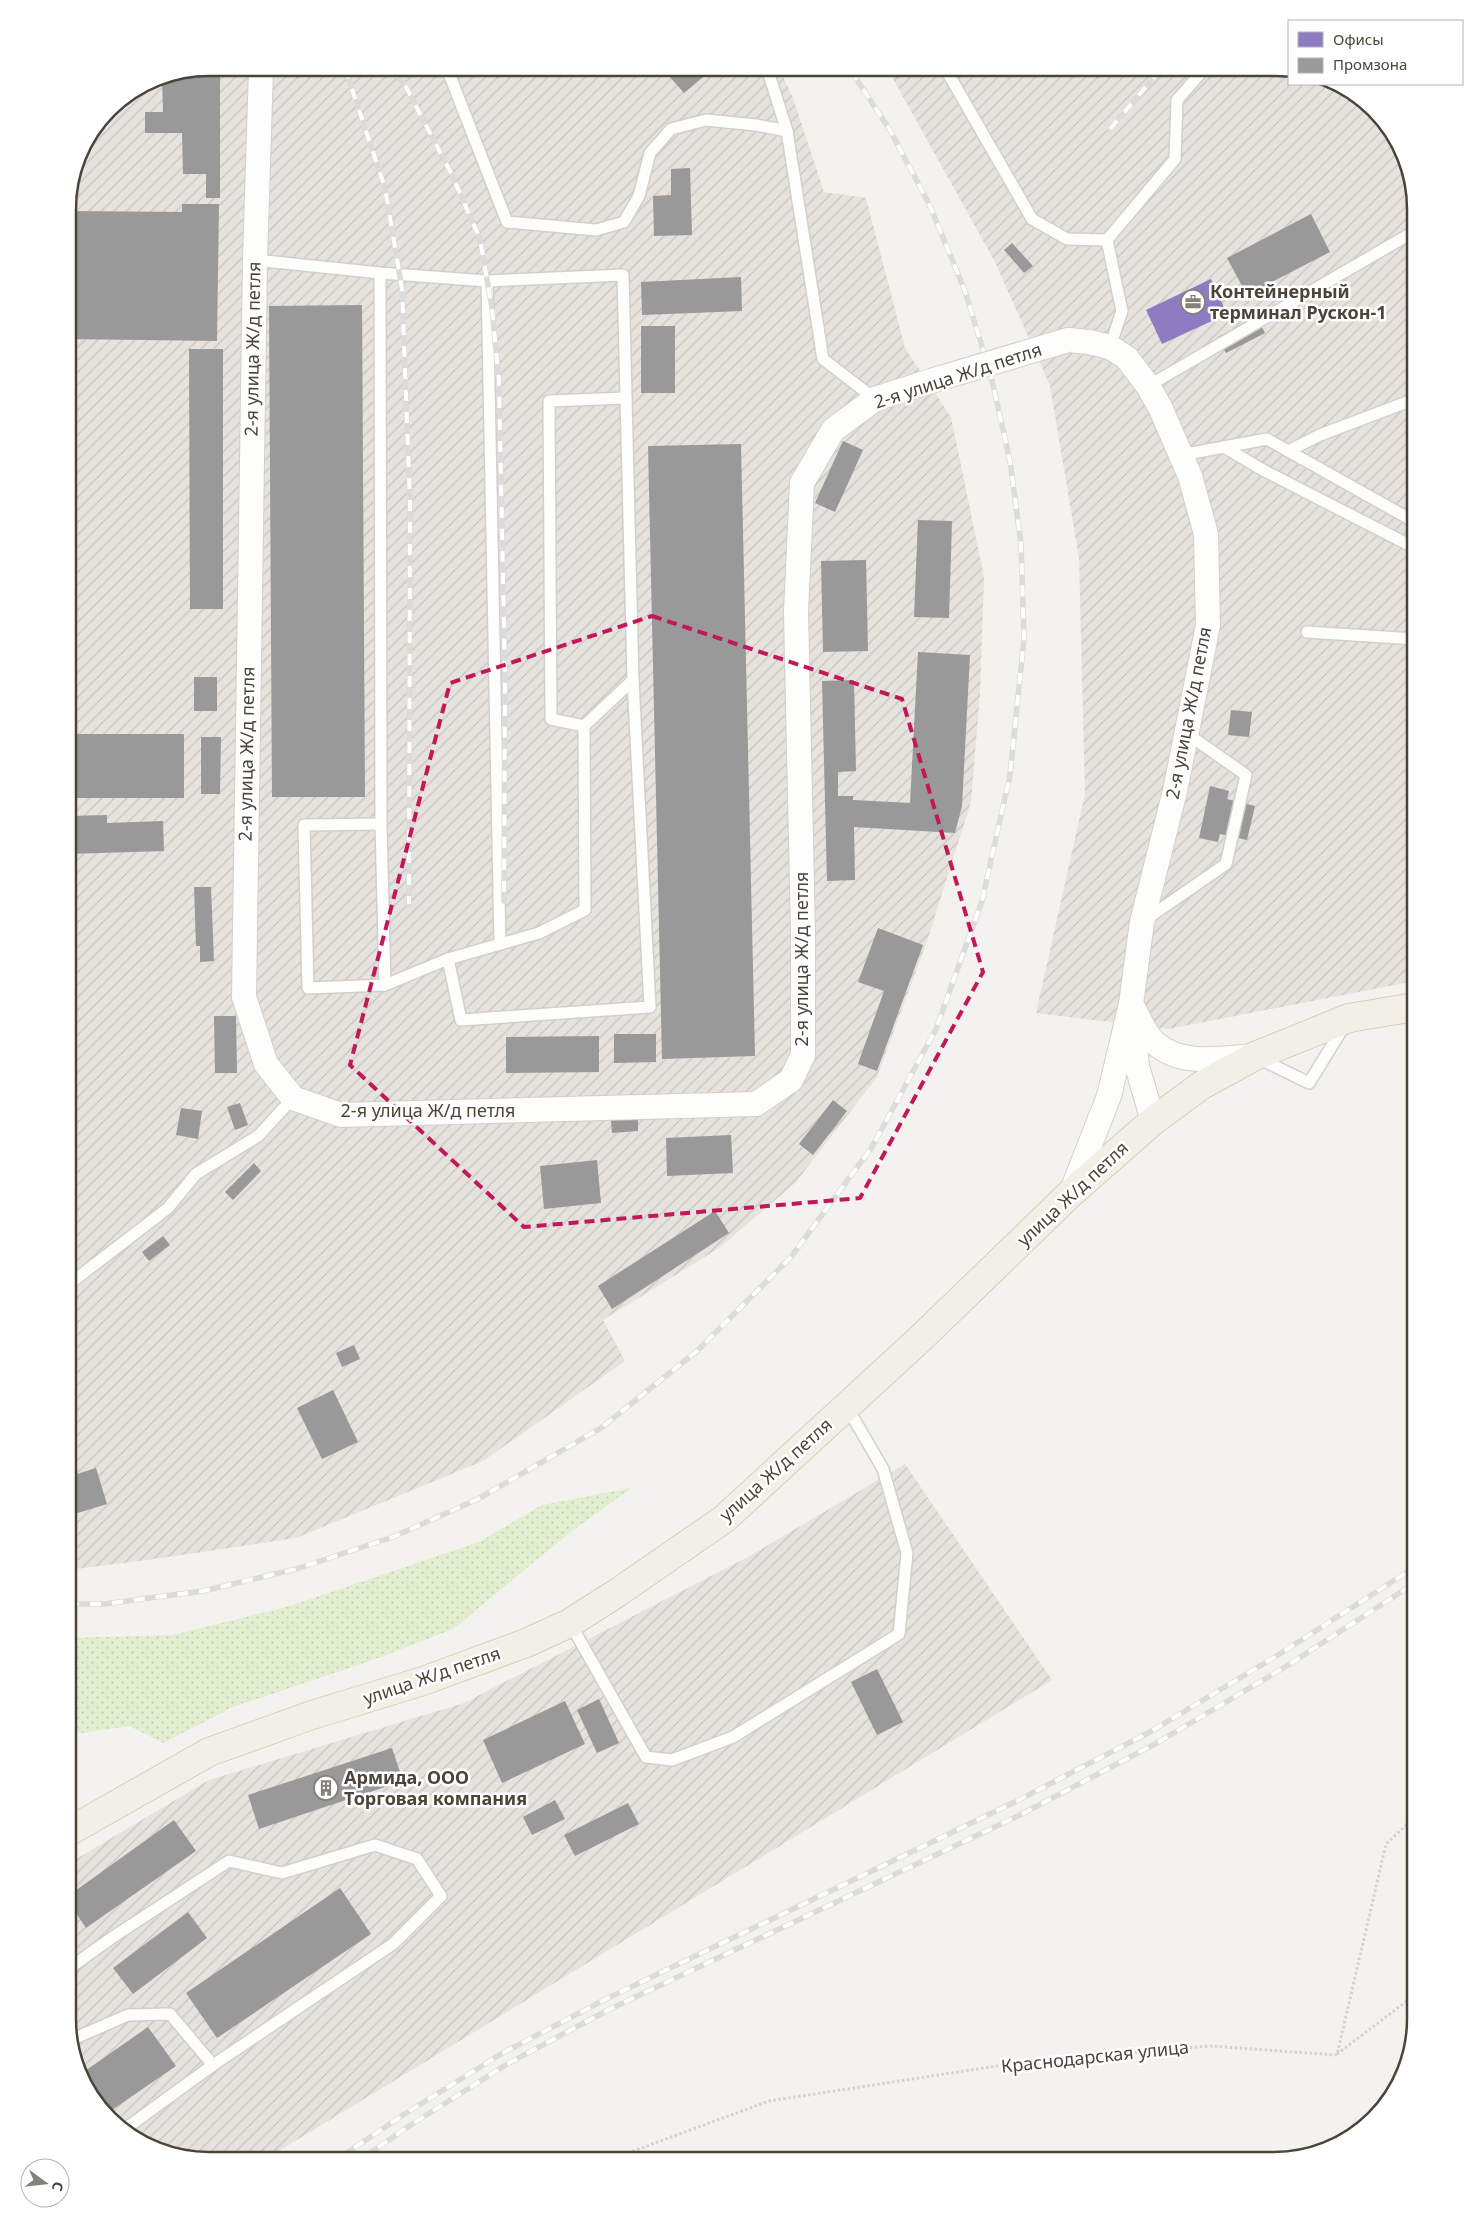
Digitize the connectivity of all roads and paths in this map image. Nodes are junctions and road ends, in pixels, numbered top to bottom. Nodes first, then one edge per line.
1 (261, 77) edge
2 (450, 77) edge
3 (770, 77) edge
4 (950, 77) edge
5 (1197, 77) edge
6 (787, 131) junction
7 (1407, 236) edge
8 (1107, 240) junction
9 (255, 260) junction
10 (380, 274) junction
11 (487, 281) junction
12 (1110, 347) junction
13 (1148, 386) junction
14 (626, 398) junction
15 (875, 399) junction
16 (1407, 402) edge
17 (1224, 447) junction
18 (1288, 451) junction
19 (1181, 455) junction
20 (1407, 517) edge
21 (1407, 543) edge
22 (1307, 632) dead end
23 (1407, 638) edge
24 (633, 680) junction
25 (584, 726) junction
26 (1186, 733) junction
27 (382, 824) junction
28 (1142, 922) junction
29 (500, 944) junction
30 (448, 959) junction
31 (385, 985) junction
32 (1131, 1004) junction
33 (1407, 1008) edge
34 (1349, 1018) junction
35 (1255, 1056) junction
36 (293, 1098) junction
37 (1153, 1120) junction
38 (1071, 1193) junction
39 (76, 1279) edge
40 (847, 1407) junction
41 (570, 1623) junction
42 (1407, 1825) edge
43 (76, 1827) edge
44 (76, 1963) edge
45 (1407, 2002) edge
46 (77, 2037) edge
47 (1336, 2055) junction
48 (213, 2065) junction
49 (129, 2125) edge
50 (632, 2151) edge

1 - 9 street, 2-я улица Ж/д петля
2 - 6 lane
3 - 6 lane
4 - 8 lane
5 - 8 lane
6 - 15 lane
7 - 13 lane
8 - 12 lane
9 - 10 lane
9 - 36 street, 2-я улица Ж/д петля
10 - 11 lane
10 - 27 lane
11 - 14 lane
11 - 29 lane
12 - 13 street, 2-я улица Ж/д петля
12 - 15 street, 2-я улица Ж/д петля, bridge
13 - 19 street, 2-я улица Ж/д петля
14 - 24 lane
14 - 25 lane
15 - 36 street, 2-я улица Ж/д петля
16 - 18 lane
17 - 18 lane
17 - 19 lane
17 - 21 lane
18 - 20 lane
19 - 26 street, 2-я улица Ж/д петля
22 - 23 lane
24 - 25 lane
24 - 30 lane
25 - 29 lane
26 - 28 street, 2-я улица Ж/д петля
26 - 28 lane
27 - 31 lane
27 - 31 lane
28 - 32 street, 2-я улица Ж/д петля
29 - 30 lane
30 - 31 lane
32 - 35 street
32 - 37 street, 2-я улица Ж/д петля
32 - 38 street
33 - 34 main road, улица Ж/д петля
34 - 35 main road, улица Ж/д петля
34 - 35 lane
35 - 37 main road, улица Ж/д петля
36 - 39 lane
37 - 38 main road, улица Ж/д петля
38 - 40 main road, улица Ж/д петля
40 - 41 main road, улица Ж/д петля
40 - 41 lane
41 - 43 main road, улица Ж/д петля
42 - 47 path
44 - 48 lane
45 - 47 path
46 - 48 lane
47 - 50 path, Краснодарская улица
48 - 49 lane

